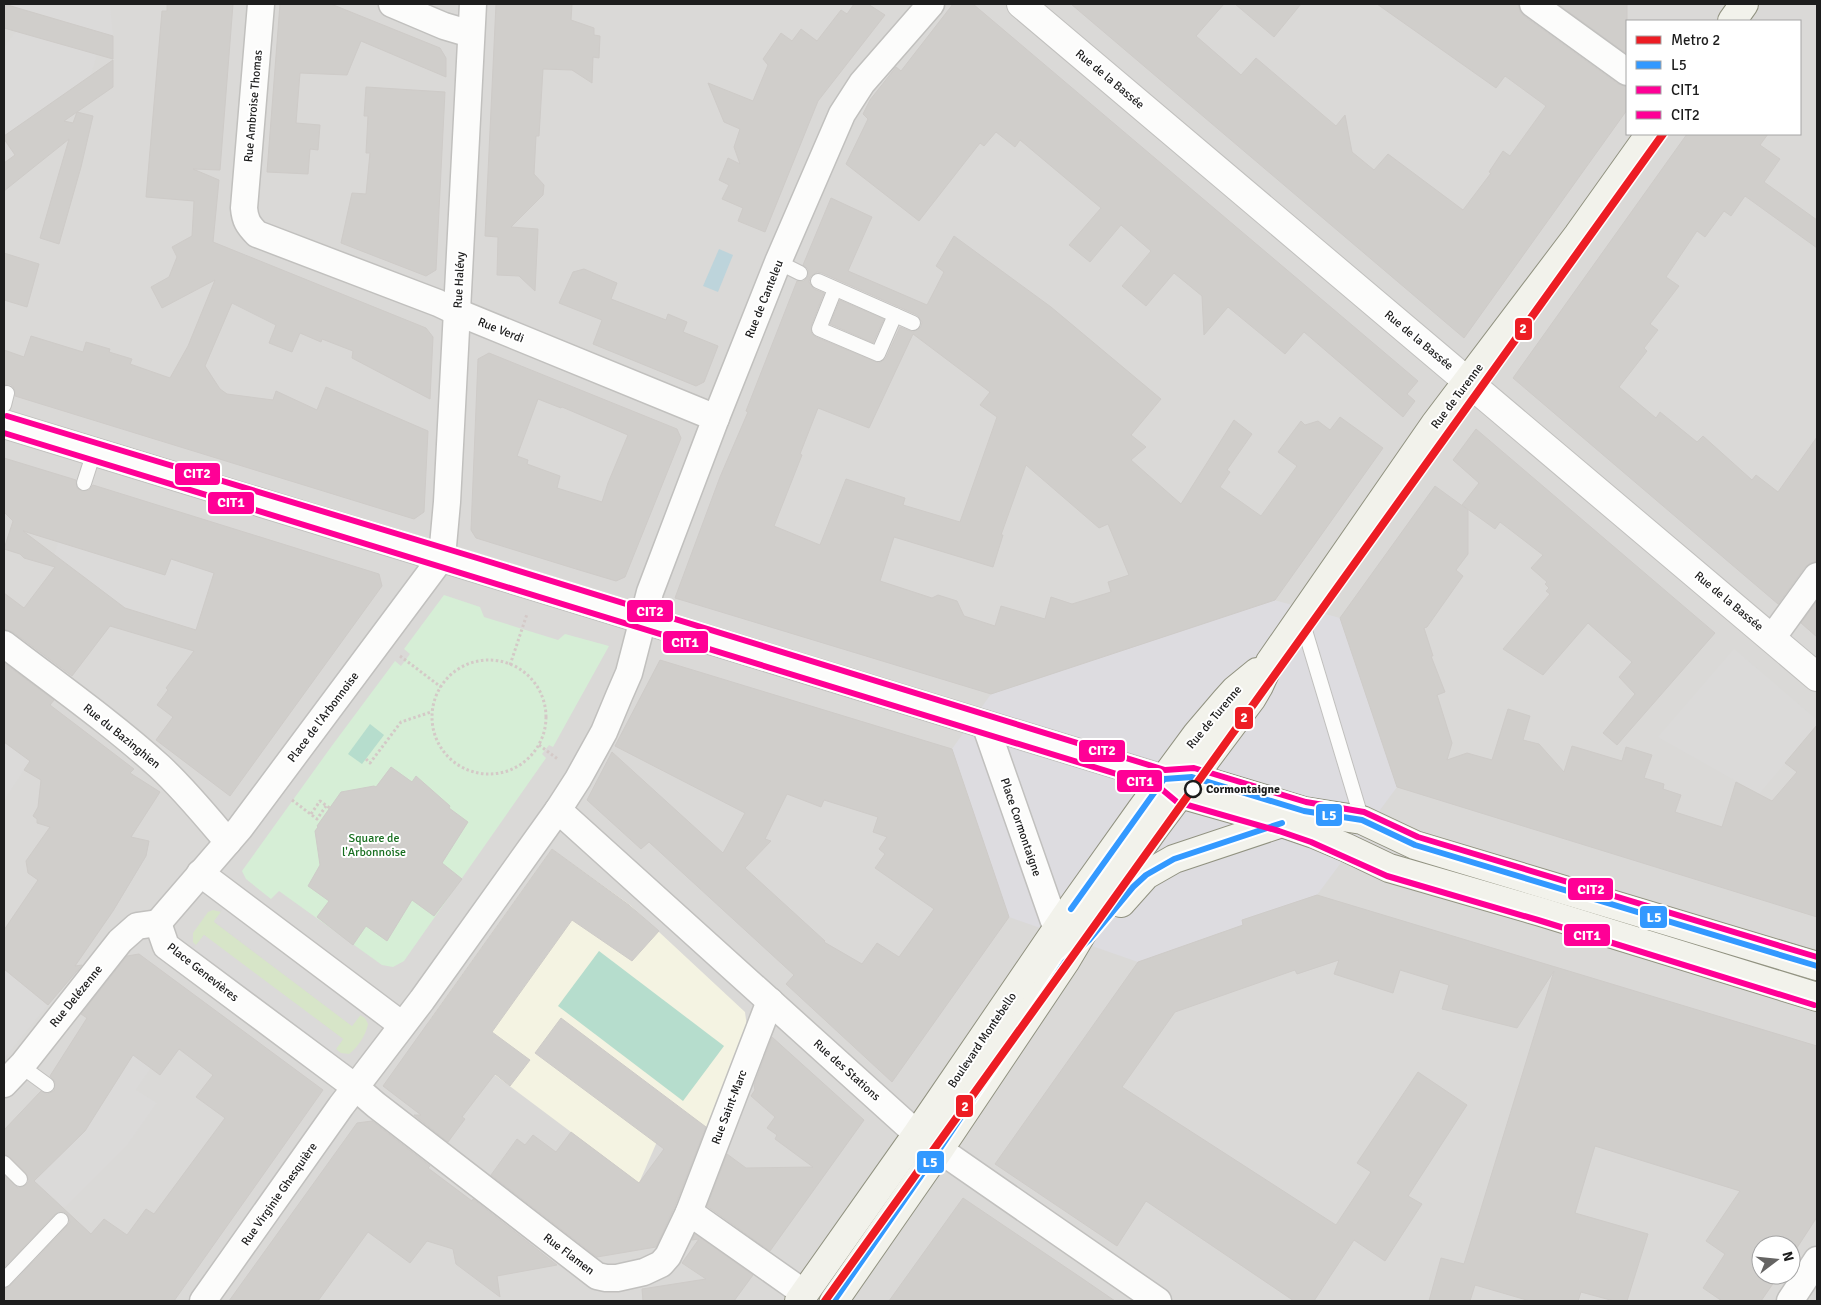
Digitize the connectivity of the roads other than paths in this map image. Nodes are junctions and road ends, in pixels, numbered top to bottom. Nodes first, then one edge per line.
1 (261, 4) edge
2 (392, 4) edge
3 (473, 4) edge
4 (931, 4) edge
5 (1020, 4) edge
6 (1533, 4) edge
7 (1744, 4) edge
8 (1733, 20) edge
9 (471, 34) junction
10 (1626, 71) edge
11 (1649, 135) edge
12 (244, 208) joint
13 (818, 281) dead end
14 (835, 289) junction
15 (457, 312) junction
16 (895, 315) junction
17 (913, 323) dead end
18 (1468, 381) junction
19 (5, 417) edge
20 (716, 418) junction
21 (94, 452) junction
22 (84, 483) dead end
23 (442, 557) junction
24 (1817, 576) edge
25 (1301, 617) junction
26 (642, 618) junction
27 (1772, 638) junction
28 (4, 644) edge
29 (1817, 677) edge
30 (984, 724) junction
31 (1179, 783) junction
32 (558, 810) junction
33 (1362, 820) junction
34 (1282, 823) junction
35 (228, 842) junction
36 (200, 873) junction
37 (158, 923) junction
38 (1057, 930) junction
39 (1065, 962) junction
40 (1817, 966) edge
41 (1817, 997) edge
42 (770, 1002) junction
43 (402, 1026) junction
44 (12, 1075) edge
45 (47, 1085) dead end
46 (355, 1087) junction
47 (917, 1134) junction
48 (939, 1150) junction
49 (4, 1163) edge
50 (20, 1179) dead end
51 (689, 1212) junction
52 (61, 1220) dead end
53 (1817, 1260) edge
54 (4, 1280) edge
55 (802, 1297) edge
56 (203, 1301) edge
57 (834, 1301) edge
58 (1158, 1301) edge
59 (1790, 1301) edge

1 - 12 street, Rue Ambroise Thomas
2 - 9 street
3 - 9 street, Rue Halévy
4 - 20 street, Rue de Canteleu
5 - 18 street, Rue de la Bassée
6 - 10 street
7 - 8 main road
9 - 15 street, Rue Halévy
11 - 18 main road, Rue de Turenne
12 - 15 street, Rue Verdi
13 - 14 lane
14 - 16 lane
14 - 16 lane
15 - 20 street, Rue Verdi
15 - 23 street, Rue Halévy
16 - 17 lane
18 - 25 main road, Rue de Turenne
18 - 27 street, Rue de la Bassée
19 - 21 street
20 - 26 street, Rue de Canteleu
21 - 22 lane
21 - 23 street
23 - 26 street
23 - 35 street, Place de l'Arbonnoise
24 - 27 street
25 - 31 main road, Rue de Turenne
25 - 33 lane
26 - 30 street
26 - 32 street
27 - 29 street, Rue de la Bassée
28 - 35 street, Rue du Bazinghien
30 - 31 street
30 - 38 street, Place Cormontaigne
31 - 33 main road
31 - 34 main road
31 - 38 main road, Boulevard Montebello
31 - 39 main road, Boulevard Montebello
32 - 42 street, Rue des Stations
32 - 43 street
33 - 40 main road
34 - 39 main road
34 - 41 main road
35 - 36 street, Place de l'Arbonnoise
36 - 37 street
36 - 43 street
37 - 44 street, Rue Delézenne
37 - 46 street, Place Genevières
38 - 47 main road, Boulevard Montebello
39 - 48 main road, Boulevard Montebello
42 - 47 street, Rue des Stations
42 - 51 street, Rue Saint-Marc
43 - 46 street
44 - 45 lane
46 - 51 street, Rue Flamen
46 - 56 street, Rue Virginie Ghesquière
47 - 48 street, Rue des Stations
47 - 55 main road, Boulevard Montebello
48 - 57 main road, Boulevard Montebello
48 - 58 street, Rue des Stations
49 - 50 lane
51 - 55 street
52 - 54 lane
53 - 59 street

